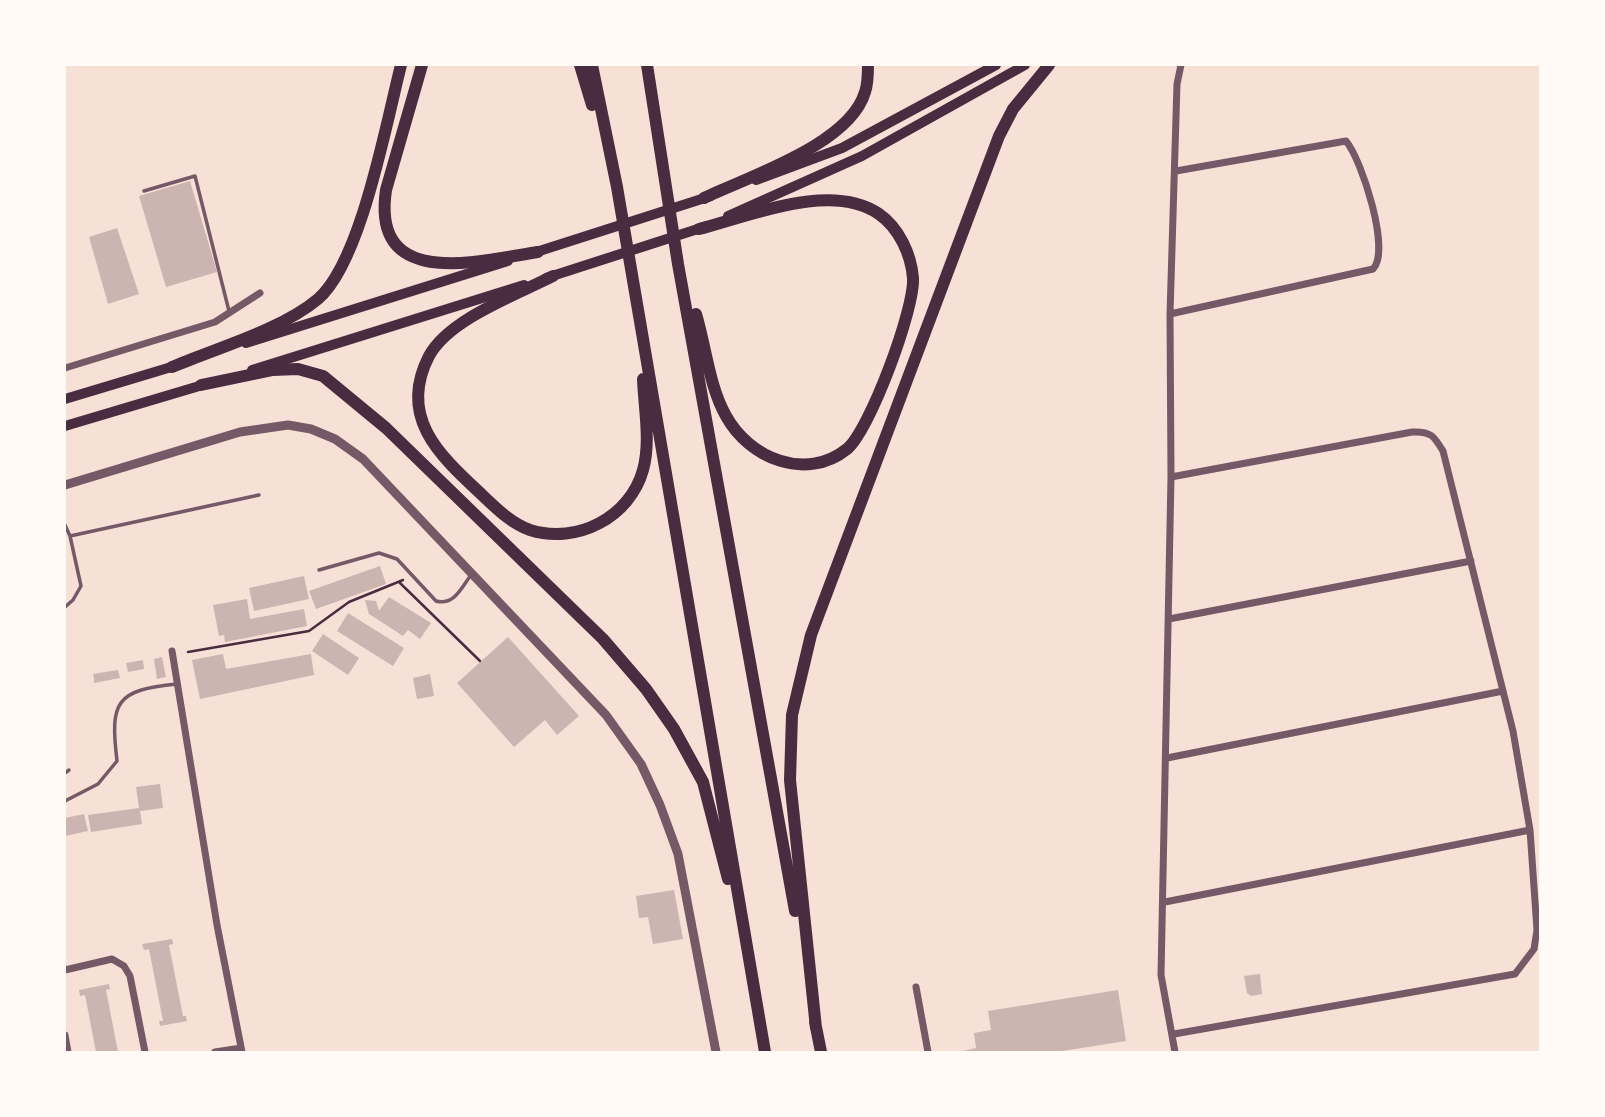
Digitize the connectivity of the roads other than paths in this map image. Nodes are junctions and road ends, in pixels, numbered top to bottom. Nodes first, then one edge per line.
1 (401, 65) edge
2 (422, 65) edge
3 (580, 65) edge
4 (592, 65) edge
5 (649, 65) edge
6 (868, 65) edge
7 (996, 65) edge
8 (1024, 65) edge
9 (1049, 65) edge
10 (1181, 65) edge
11 (1176, 171) junction
12 (612, 172) junction
13 (144, 191) dead end
14 (704, 198) junction
15 (699, 229) junction
16 (538, 252) junction
17 (680, 270) junction
18 (553, 276) junction
19 (260, 293) dead end
20 (230, 313) junction
21 (1170, 314) junction
22 (641, 330) junction
23 (172, 367) junction
24 (65, 368) edge
25 (201, 385) junction
26 (65, 399) edge
27 (65, 426) edge
28 (1171, 477) junction
29 (65, 485) edge
30 (259, 495) dead end
31 (65, 525) edge
32 (70, 536) junction
33 (1471, 561) junction
34 (319, 570) dead end
35 (473, 573) junction
36 (65, 607) edge
37 (1169, 619) junction
38 (172, 651) dead end
39 (177, 684) junction
40 (1503, 691) junction
41 (1167, 758) junction
42 (65, 801) edge
43 (1530, 830) junction
44 (1165, 901) junction
45 (65, 970) edge
46 (752, 985) junction
47 (916, 988) dead end
48 (816, 1028) junction
49 (1174, 1034) junction
50 (65, 1035) edge
51 (242, 1050) edge
52 (68, 1052) edge
53 (145, 1052) edge
54 (215, 1052) edge
55 (716, 1052) edge
56 (765, 1052) edge
57 (821, 1052) edge
58 (928, 1052) edge
59 (1175, 1052) edge

1 - 23 highway
2 - 16 highway
3 - 12 highway
4 - 12 highway
5 - 17 highway
6 - 14 highway
7 - 14 main road
8 - 15 main road
9 - 48 highway
10 - 11 street
11 - 21 street
11 - 21 street
12 - 22 highway
13 - 20 lane
14 - 16 main road
15 - 17 highway
15 - 18 main road
16 - 23 main road
17 - 48 highway
18 - 22 highway
18 - 25 main road
19 - 20 street
20 - 24 street
21 - 28 street
22 - 46 highway
23 - 26 main road
25 - 27 main road
25 - 46 highway
28 - 33 street
28 - 37 street
29 - 35 street
30 - 32 lane
31 - 32 lane
32 - 36 lane
33 - 37 street
33 - 40 street
34 - 35 lane
35 - 55 street
37 - 41 street
38 - 39 street
39 - 42 lane
39 - 51 street
40 - 41 street
40 - 43 street
41 - 44 street
43 - 44 street
43 - 49 street
44 - 49 street
45 - 53 street
46 - 56 highway
47 - 58 street
48 - 57 highway
49 - 59 street
50 - 52 street
51 - 54 street

